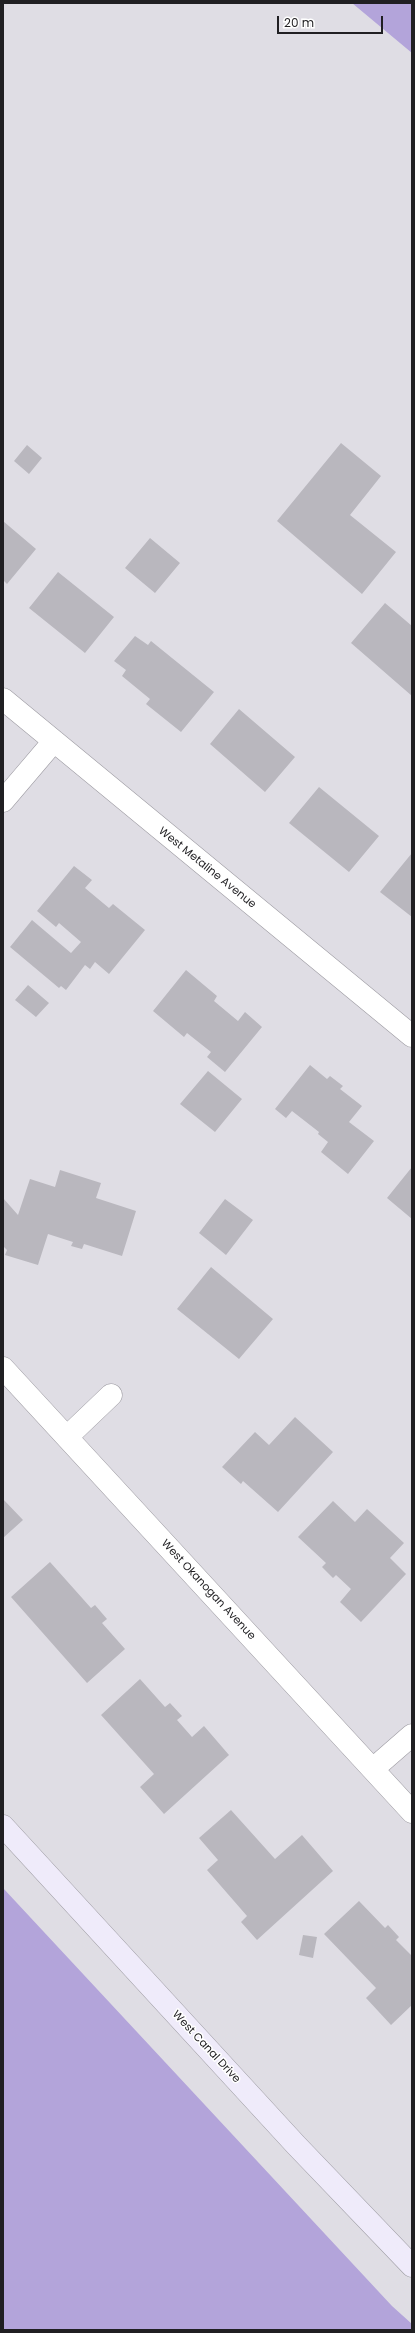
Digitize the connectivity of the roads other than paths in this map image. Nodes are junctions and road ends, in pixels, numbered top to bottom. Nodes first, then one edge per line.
1 (3, 699) edge
2 (54, 741) junction
3 (3, 801) edge
4 (412, 1036) edge
5 (3, 1368) edge
6 (110, 1395) dead end
7 (67, 1436) junction
8 (412, 1735) edge
9 (373, 1770) junction
10 (412, 1812) edge
11 (3, 1826) edge
12 (412, 2266) edge

1 - 2 street, West Metaline Avenue
2 - 3 street
2 - 4 street, West Metaline Avenue
5 - 7 street, West Okanogan Avenue
6 - 7 street
7 - 9 street, West Okanogan Avenue
8 - 9 street
9 - 10 street, West Okanogan Avenue
11 - 12 street, West Canal Drive

